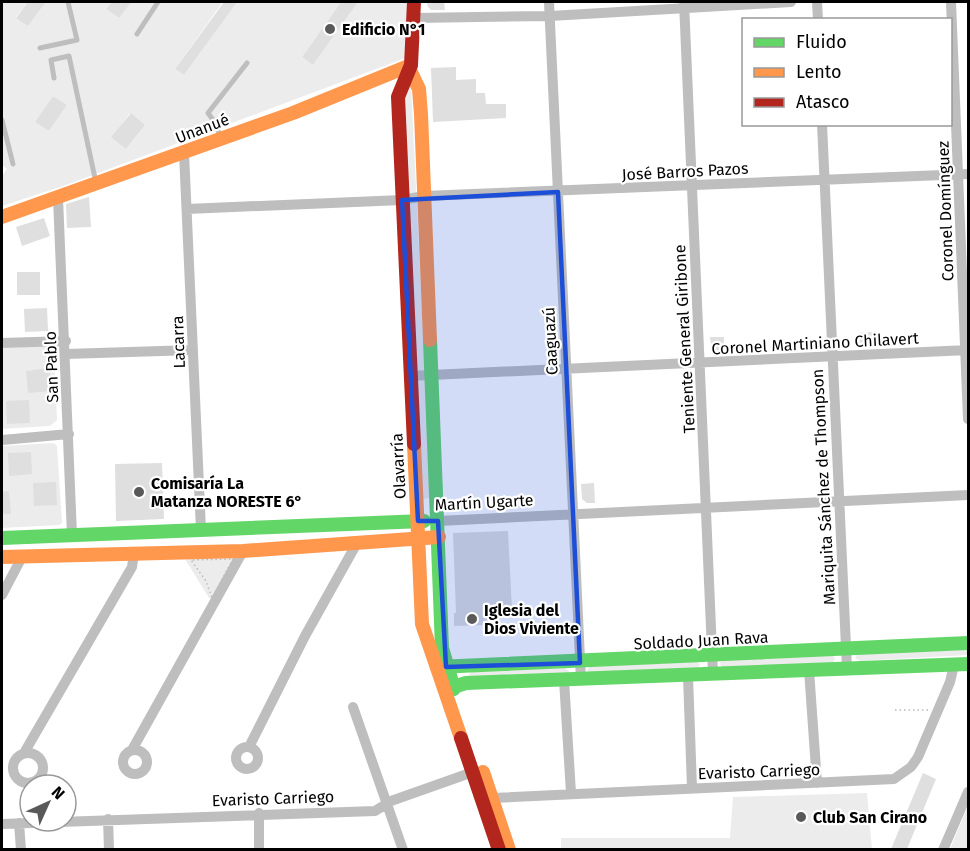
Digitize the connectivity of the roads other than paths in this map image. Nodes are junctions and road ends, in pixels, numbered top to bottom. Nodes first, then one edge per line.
1 (68, 2) edge
2 (158, 2) edge
3 (414, 2) edge
4 (549, 2) edge
5 (791, 2) edge
6 (817, 2) edge
7 (951, 2) edge
8 (684, 5) edge
9 (549, 16) junction
10 (415, 18) junction
11 (818, 18) edge
12 (137, 34) dead end
13 (40, 48) dead end
14 (247, 63) dead end
15 (411, 68) junction
16 (54, 78) dead end
17 (2, 120) edge
18 (822, 126) edge
19 (220, 139) junction
20 (184, 153) junction
21 (13, 164) dead end
22 (963, 174) edge
23 (824, 180) junction
24 (96, 184) junction
25 (692, 186) junction
26 (558, 192) junction
27 (424, 196) junction
28 (58, 198) junction
29 (402, 200) junction
30 (187, 209) junction
31 (2, 217) edge
32 (66, 341) junction
33 (2, 343) edge
34 (193, 350) junction
35 (967, 350) edge
36 (66, 354) junction
37 (832, 356) junction
38 (700, 364) junction
39 (566, 369) junction
40 (432, 375) junction
41 (410, 376) junction
42 (969, 419) edge
43 (69, 434) junction
44 (2, 440) edge
45 (969, 495) edge
46 (839, 500) junction
47 (707, 508) junction
48 (573, 514) junction
49 (418, 521) junction
50 (438, 521) junction
51 (201, 530) junction
52 (72, 535) junction
53 (439, 537) junction
54 (2, 538) edge
55 (418, 539) junction
56 (357, 543) junction
57 (243, 551) junction
58 (134, 554) junction
59 (22, 556) junction
60 (2, 557) edge
61 (2, 595) edge
62 (969, 643) edge
63 (846, 650) junction
64 (713, 656) junction
65 (580, 663) junction
66 (961, 664) edge
67 (441, 667) junction
68 (847, 669) junction
69 (809, 670) junction
70 (713, 674) junction
71 (688, 676) junction
72 (564, 680) junction
73 (581, 680) junction
74 (449, 688) junction
75 (353, 707) dead end
76 (249, 747) dead end
77 (132, 750) dead end
78 (24, 753) dead end
79 (473, 772) junction
80 (817, 783) junction
81 (692, 788) junction
82 (969, 792) edge
83 (571, 793) junction
84 (492, 798) junction
85 (388, 803) junction
86 (259, 813) junction
87 (108, 819) junction
88 (78, 820) edge
89 (18, 823) edge
90 (2, 824) edge
91 (20, 833) edge
92 (21, 849) edge
93 (109, 849) edge
94 (259, 849) edge
95 (404, 849) edge
96 (499, 849) edge
97 (509, 849) edge
98 (944, 849) edge

1 - 13 lane
2 - 12 lane
3 - 10 street, Olavarría
4 - 9 street, Caaguazú
5 - 8 street
6 - 11 street
7 - 22 street, Coronel Domínguez
8 - 9 street
8 - 25 street, Teniente General Giribone
9 - 10 street
9 - 26 street, Caaguazú
10 - 15 street, Olavarría
14 - 19 lane
15 - 19 street, Unanué
15 - 27 street, Olavarría
15 - 29 street, Olavarría
16 - 24 lane
17 - 21 lane
18 - 23 street, Mariquita Sánchez de Thompson
19 - 20 street, Unanué
20 - 24 street, Unanué
20 - 30 street, Lacarra
22 - 23 street, José Barros Pazos
22 - 35 street, Coronel Domínguez
23 - 25 street, José Barros Pazos
23 - 37 street, Mariquita Sánchez de Thompson
24 - 28 street, Unanué
25 - 26 street, José Barros Pazos
25 - 38 street, Teniente General Giribone
26 - 27 street, José Barros Pazos
26 - 39 street, Caaguazú
27 - 29 street, José Barros Pazos
27 - 40 street, Olavarría
28 - 31 street, Unanué
28 - 32 street, San Pablo
29 - 30 street, José Barros Pazos
29 - 41 street, Olavarría
30 - 34 street, Lacarra
32 - 33 street
32 - 36 street, San Pablo
34 - 36 street
34 - 51 street, Lacarra
35 - 37 street, Coronel Martiniano Chilavert
35 - 42 street, Coronel Domínguez
36 - 43 street, San Pablo
37 - 38 street, Coronel Martiniano Chilavert
37 - 46 street, Mariquita Sánchez de Thompson
38 - 39 street, Coronel Martiniano Chilavert
38 - 47 street, Teniente General Giribone
39 - 40 street, Coronel Martiniano Chilavert
39 - 48 street, Caaguazú
40 - 41 street, Coronel Martiniano Chilavert
40 - 50 street, Olavarría
41 - 49 street, Olavarría
43 - 44 street
43 - 52 street, San Pablo
45 - 46 street, Martín Ugarte
46 - 47 street, Martín Ugarte
46 - 63 street, Mariquita Sánchez de Thompson
47 - 48 street, Martín Ugarte
47 - 64 street, Teniente General Giribone
48 - 50 street, Martín Ugarte
48 - 65 street, Caaguazú
49 - 50 street, Martín Ugarte
49 - 51 street, Martín Ugarte
49 - 55 street, Olavarría
50 - 53 street, Olavarría
51 - 52 street, Martín Ugarte
52 - 54 street, Martín Ugarte
53 - 55 street, Martín Ugarte
53 - 67 street, Olavarría
55 - 56 street, Martín Ugarte
55 - 67 street, Olavarría
56 - 57 street, Martín Ugarte
56 - 76 street
57 - 58 street, Martín Ugarte
57 - 77 street
58 - 59 street, Martín Ugarte
58 - 78 street
59 - 60 street, Martín Ugarte
59 - 61 street
62 - 63 street, Soldado Juan Rava
63 - 64 street, Soldado Juan Rava
63 - 68 street, Mariquita Sánchez de Thompson
64 - 65 street, Soldado Juan Rava
64 - 70 street, Teniente General Giribone
65 - 67 street, Soldado Juan Rava
65 - 73 street, Caaguazú
66 - 68 street
66 - 80 street, Evaristo Carriego
67 - 74 street, Olavarría
68 - 69 street
69 - 70 street
69 - 80 street
70 - 71 street
71 - 73 street
71 - 81 street
72 - 73 street
72 - 74 street
72 - 83 street
74 - 79 street, Olavarría
74 - 84 street, Olavarría
75 - 85 street
79 - 85 street, Evaristo Carriego
79 - 96 street, Olavarría
80 - 81 street, Evaristo Carriego
81 - 83 street, Evaristo Carriego
82 - 98 street
83 - 84 street, Evaristo Carriego
84 - 97 street, Olavarría
85 - 86 street, Evaristo Carriego
85 - 95 street
86 - 87 street, Evaristo Carriego
86 - 94 street
87 - 88 street, Evaristo Carriego
87 - 93 street
89 - 90 street, Evaristo Carriego
91 - 92 street

